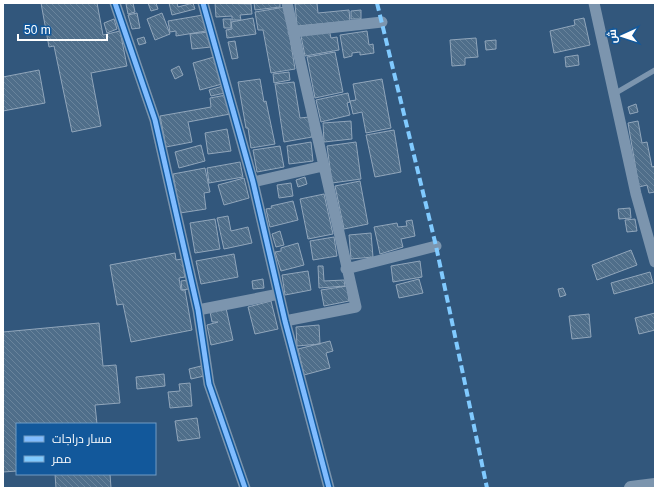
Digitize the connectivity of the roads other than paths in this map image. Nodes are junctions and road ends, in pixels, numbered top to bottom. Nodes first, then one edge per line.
1 (115, 3) edge
2 (203, 3) edge
3 (287, 3) edge
4 (594, 3) edge
5 (382, 22) dead end
6 (293, 32) junction
7 (655, 70) edge
8 (614, 94) junction
9 (323, 166) junction
10 (253, 182) junction
11 (436, 246) dead end
12 (655, 262) edge
13 (346, 269) junction
14 (279, 294) junction
15 (198, 310) junction
16 (285, 321) junction
17 (655, 485) edge
18 (245, 488) edge
19 (329, 488) edge
20 (631, 488) edge

1 - 15 street
2 - 10 street
3 - 6 street
4 - 8 street
5 - 6 street
6 - 9 street
7 - 8 lane
8 - 12 street
9 - 10 street
9 - 13 street
10 - 14 street
11 - 13 street
13 - 16 street
14 - 15 street
14 - 16 street
15 - 18 street
16 - 19 street
17 - 20 street

